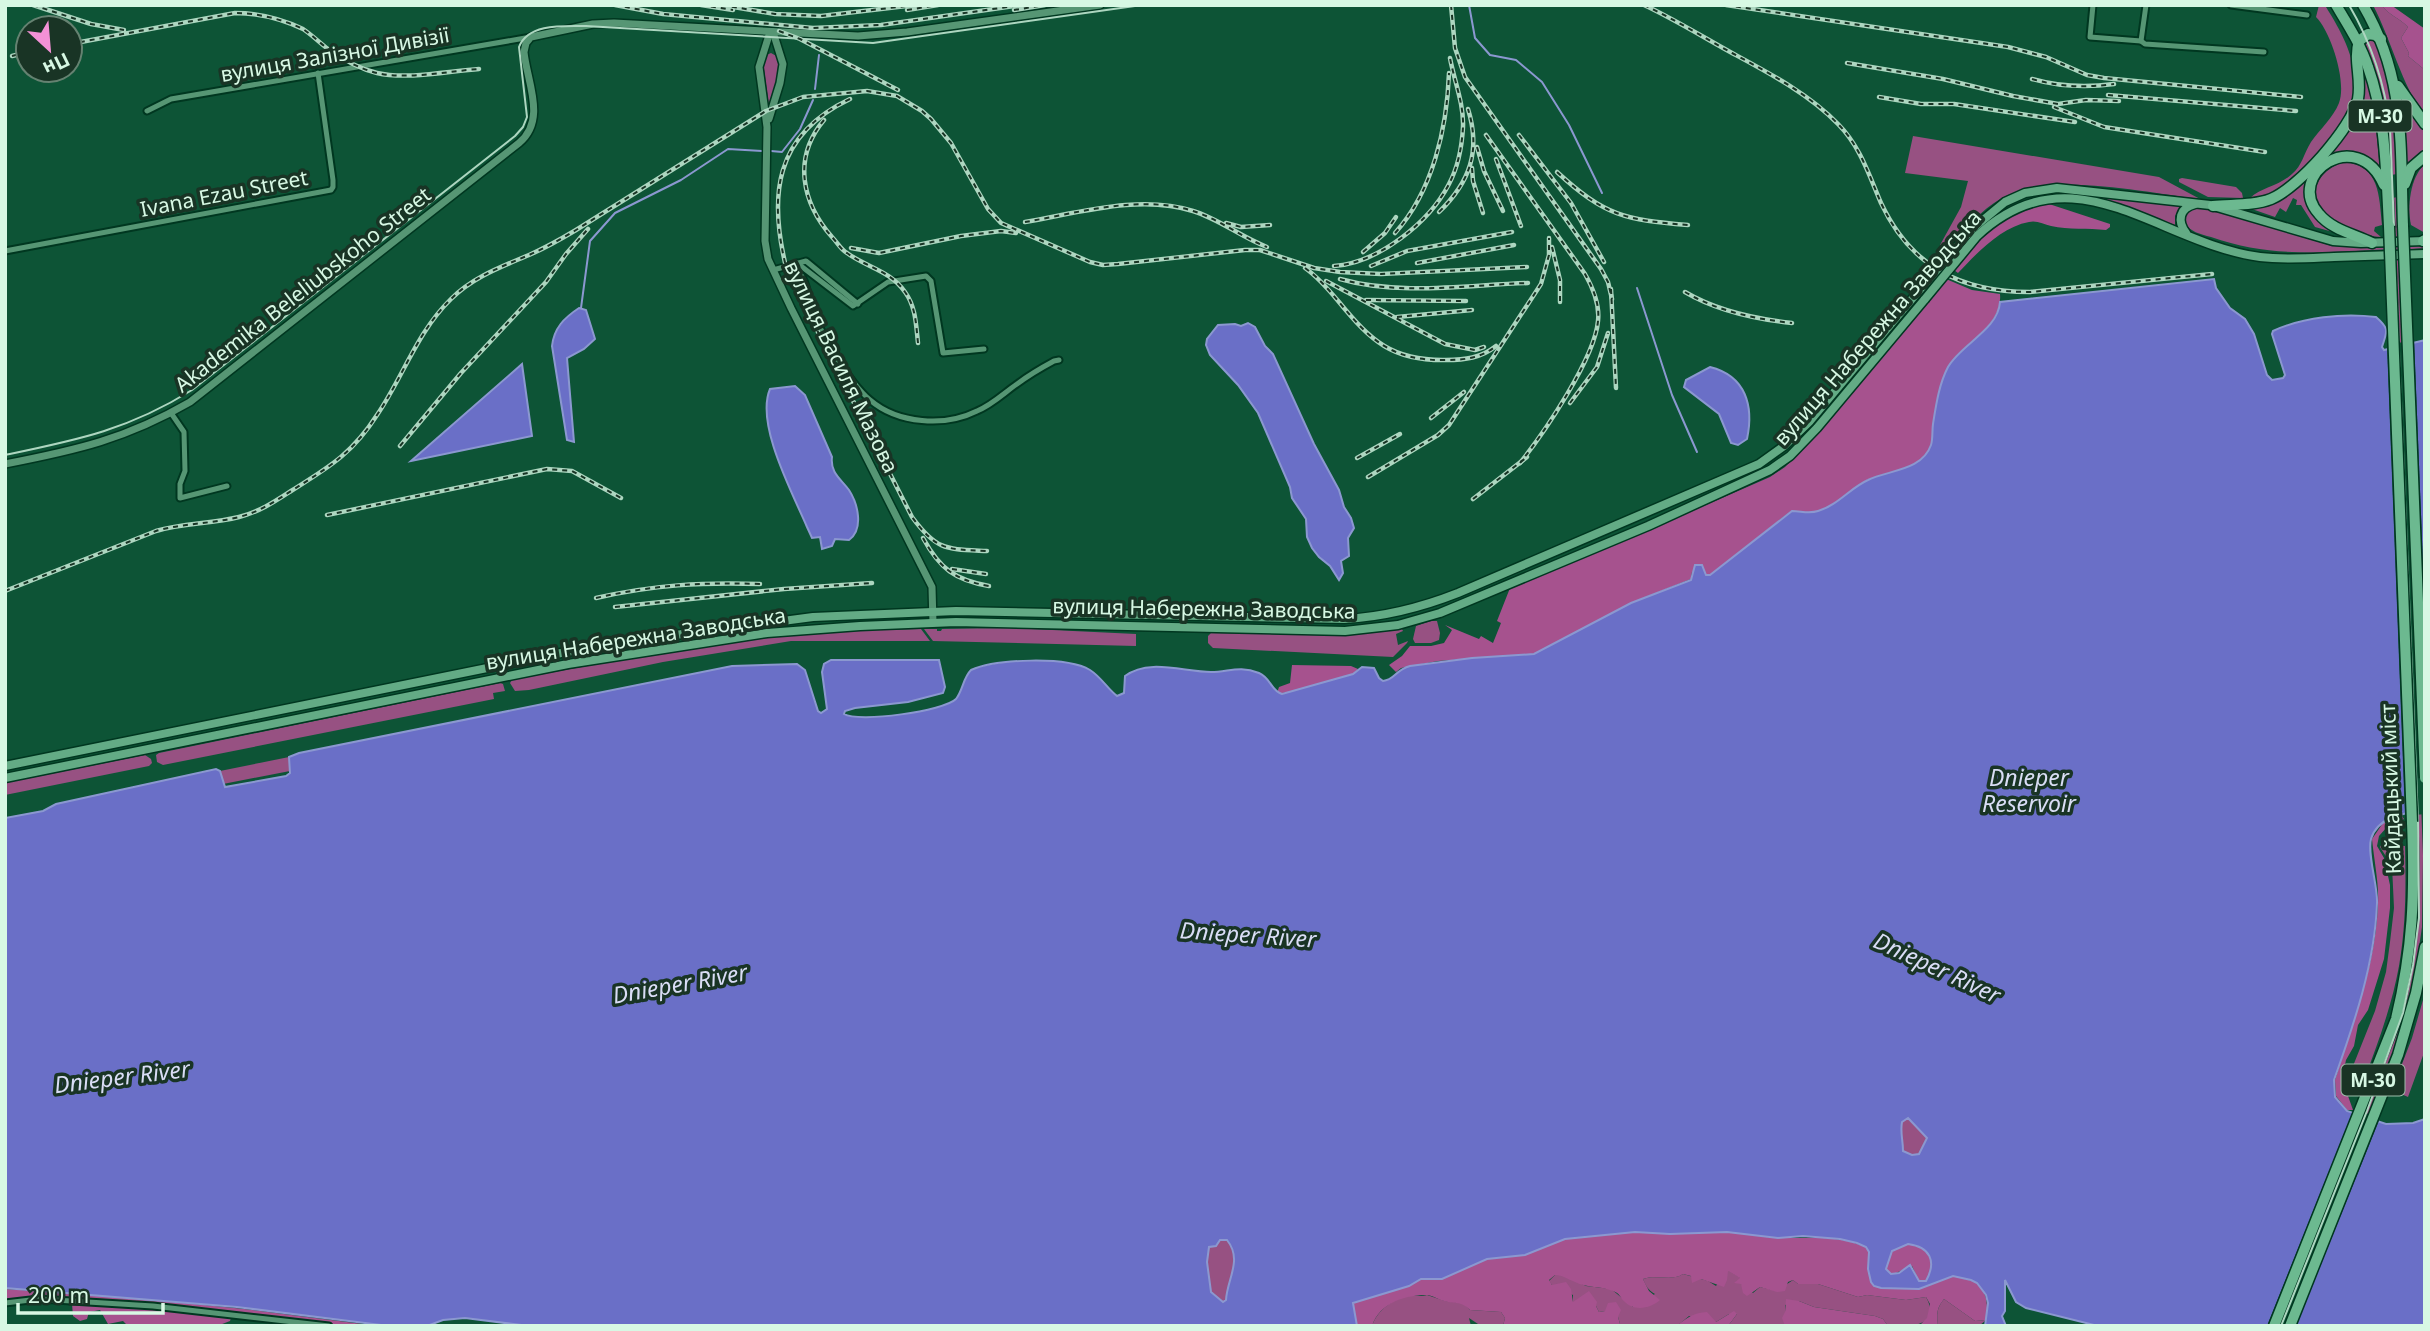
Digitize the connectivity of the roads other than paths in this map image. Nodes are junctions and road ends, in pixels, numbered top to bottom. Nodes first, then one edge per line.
1 (1100, 5) edge
2 (2093, 5) edge
3 (2146, 5) edge
4 (2231, 5) edge
5 (2336, 5) edge
6 (2363, 5) edge
7 (2244, 6) edge
8 (2306, 15) dead end
9 (772, 32) junction
10 (531, 37) junction
11 (2381, 39) junction
12 (2141, 41) junction
13 (2358, 43) junction
14 (2264, 52) dead end
15 (317, 73) junction
16 (2394, 79) junction
17 (147, 110) dead end
18 (2425, 124) edge
19 (767, 127) junction
20 (2425, 156) edge
21 (2403, 191) junction
22 (2387, 192) junction
23 (2198, 204) junction
24 (2213, 206) junction
25 (1974, 233) junction
26 (2188, 234) junction
27 (2424, 241) edge
28 (2372, 243) junction
29 (5, 251) edge
30 (2425, 254) edge
31 (788, 266) junction
32 (773, 270) junction
33 (984, 349) dead end
34 (1059, 360) dead end
35 (171, 413) junction
36 (5, 464) edge
37 (228, 486) dead end
38 (933, 611) junction
39 (933, 623) junction
40 (5, 766) edge
41 (5, 778) edge
42 (2425, 778) edge
43 (2425, 947) edge
44 (5, 1303) edge
45 (329, 1326) edge
46 (2274, 1326) edge
47 (2290, 1326) edge

1 - 9 street
2 - 12 street
3 - 12 street
4 - 7 street
5 - 13 highway, М-30
6 - 11 highway, М-30
7 - 8 street
9 - 10 street
9 - 19 street, вулиця Василя Мазова
9 - 19 street, вулиця Василя Мазова
10 - 15 street, вулиця Залізної Дивізії
10 - 35 street, Akademika Beleliubskoho Street
11 - 13 highway
11 - 16 highway, М-30
12 - 14 street
13 - 22 highway, М-30
13 - 24 highway
15 - 17 street, вулиця Залізної Дивізії
15 - 29 street, Ivana Ezau Street
16 - 18 highway
16 - 21 highway, М-30
19 - 32 street, вулиця Василя Мазова
20 - 21 highway
21 - 42 highway, Кайдацький міст / М-30, bridge
22 - 28 highway
22 - 46 highway, Кайдацький міст / М-30, bridge
23 - 24 main road, вулиця Набережна Заводська
23 - 25 main road, вулиця Набережна Заводська
23 - 26 main road
24 - 28 main road, вулиця Набережна Заводська
25 - 26 main road, вулиця Набережна Заводська
25 - 38 main road, вулиця Набережна Заводська, bridge
25 - 39 main road, вулиця Набережна Заводська, bridge
26 - 30 main road, вулиця Набережна Заводська
27 - 28 main road, вулиця Набережна Заводська
31 - 32 street
31 - 33 street
31 - 34 street
32 - 38 street, вулиця Василя Мазова
35 - 36 street, Akademika Beleliubskoho Street
35 - 37 street
38 - 39 street, вулиця Василя Мазова
38 - 40 main road, вулиця Набережна Заводська
39 - 41 main road, вулиця Набережна Заводська
43 - 47 highway, М-30
44 - 45 street

